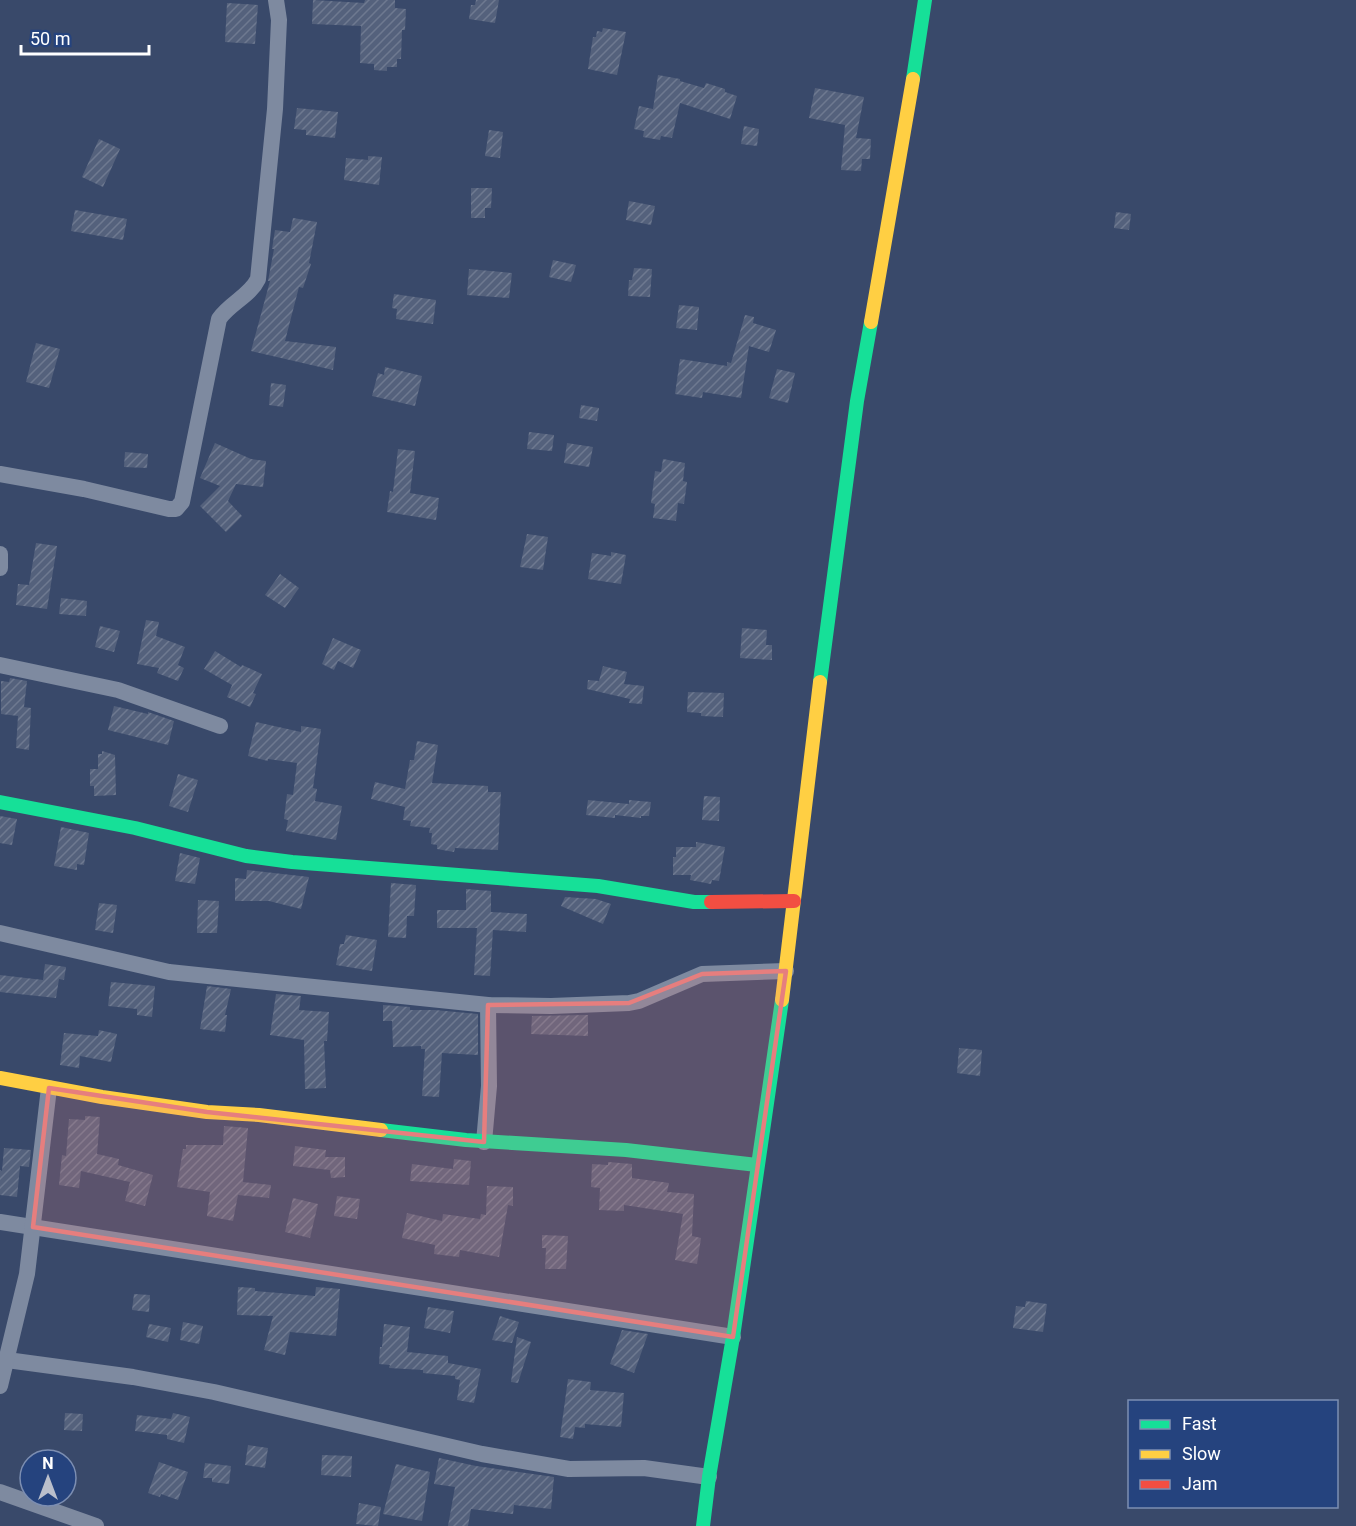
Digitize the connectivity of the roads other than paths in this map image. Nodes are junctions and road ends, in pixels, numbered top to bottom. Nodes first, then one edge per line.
1 (276, 0) edge
2 (925, 0) edge
3 (0, 474) edge
4 (0, 554) edge
5 (0, 568) edge
6 (0, 665) edge
7 (220, 726) dead end
8 (0, 802) edge
9 (794, 901) junction
10 (0, 933) edge
11 (786, 971) junction
12 (488, 1005) junction
13 (0, 1078) edge
14 (50, 1088) junction
15 (484, 1142) junction
16 (757, 1165) junction
17 (0, 1222) edge
18 (33, 1227) junction
19 (733, 1337) junction
20 (7, 1360) junction
21 (0, 1386) edge
22 (709, 1477) junction
23 (0, 1492) edge
24 (96, 1526) edge
25 (703, 1526) edge

1 - 3 street
2 - 9 street
4 - 5 street
6 - 7 street
8 - 9 street
9 - 11 street
10 - 12 street
11 - 12 street
11 - 16 street
12 - 15 street
13 - 14 street
14 - 15 street
14 - 18 street
15 - 16 street
16 - 19 street
17 - 18 street
18 - 19 street
18 - 20 street
19 - 22 street
20 - 21 street
20 - 22 street
22 - 25 street
23 - 24 street

